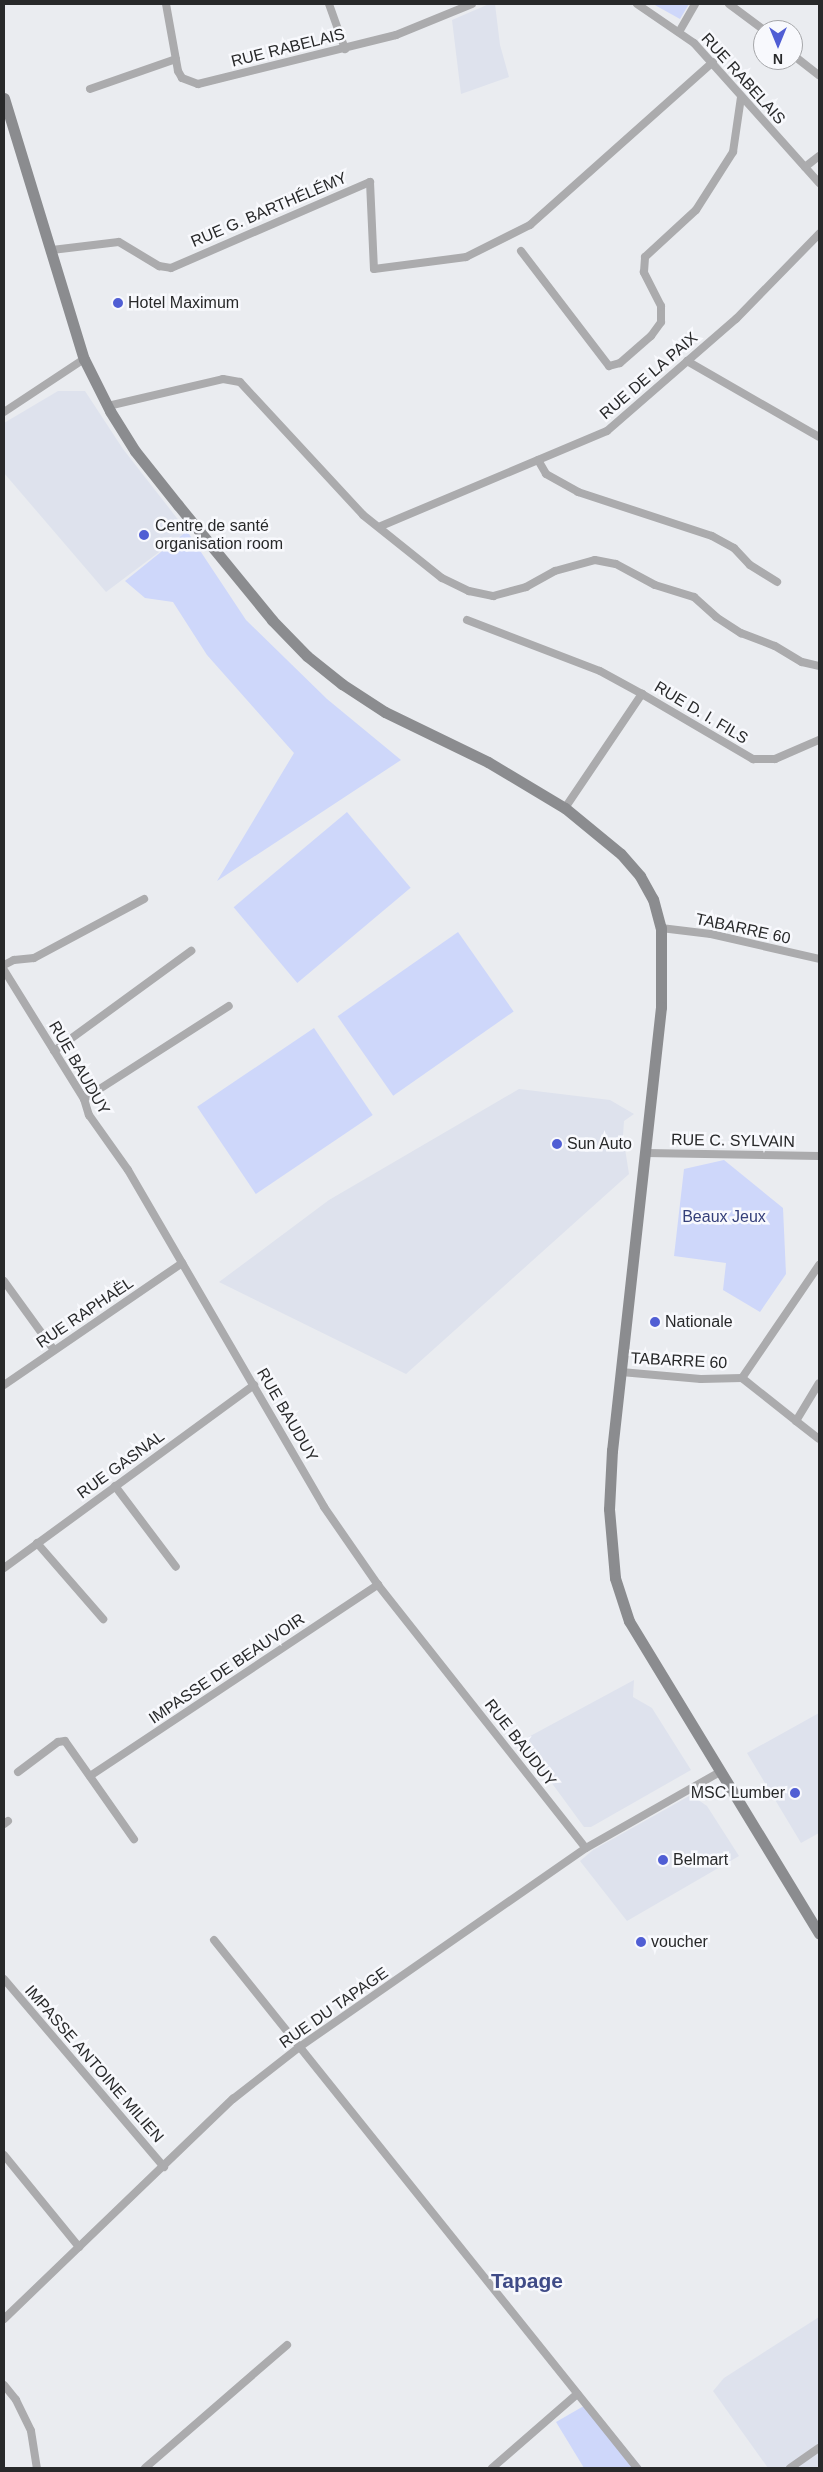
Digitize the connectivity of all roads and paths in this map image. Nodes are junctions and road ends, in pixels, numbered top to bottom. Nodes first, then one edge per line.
1 (166, 4) edge
2 (329, 4) edge
3 (472, 4) edge
4 (637, 4) edge
5 (695, 4) edge
6 (729, 4) edge
7 (753, 22) edge
8 (679, 32) junction
9 (345, 49) junction
10 (176, 59) junction
11 (713, 62) junction
12 (803, 63) edge
13 (819, 75) edge
14 (90, 89) dead end
15 (740, 97) junction
16 (4, 98) edge
17 (8, 122) edge
18 (819, 156) edge
19 (805, 167) junction
20 (819, 183) edge
21 (819, 234) edge
22 (52, 250) junction
23 (521, 251) dead end
24 (84, 359) junction
25 (687, 362) junction
26 (108, 406) junction
27 (4, 412) edge
28 (819, 437) edge
29 (538, 460) junction
30 (381, 526) junction
31 (777, 582) dead end
32 (467, 620) dead end
33 (819, 666) edge
34 (642, 694) junction
35 (819, 740) edge
36 (565, 808) junction
37 (144, 898) dead end
38 (661, 928) junction
39 (191, 951) dead end
40 (819, 959) edge
41 (4, 965) edge
42 (4, 970) edge
43 (229, 1006) dead end
44 (54, 1051) junction
45 (84, 1099) junction
46 (646, 1153) junction
47 (819, 1156) edge
48 (182, 1263) junction
49 (819, 1265) edge
50 (4, 1281) edge
51 (54, 1350) junction
52 (621, 1372) junction
53 (742, 1378) junction
54 (819, 1383) edge
55 (254, 1384) junction
56 (4, 1385) edge
57 (796, 1421) junction
58 (819, 1438) edge
59 (115, 1486) junction
60 (37, 1543) junction
61 (176, 1567) dead end
62 (4, 1568) edge
63 (378, 1585) junction
64 (103, 1619) dead end
65 (18, 1772) dead end
66 (720, 1772) junction
67 (90, 1776) junction
68 (134, 1839) dead end
69 (586, 1848) junction
70 (819, 1934) edge
71 (214, 1940) dead end
72 (4, 1979) edge
73 (298, 2048) junction
74 (4, 2154) edge
75 (164, 2167) junction
76 (79, 2247) junction
77 (4, 2319) edge
78 (287, 2345) dead end
79 (4, 2385) edge
80 (577, 2394) junction
81 (819, 2448) edge
82 (38, 2468) edge
83 (145, 2468) edge
84 (492, 2468) edge
85 (637, 2468) edge
86 (790, 2468) edge

1 - 10 street, RUE RABELAIS
2 - 9 street
3 - 9 street, RUE RABELAIS
4 - 8 street, RUE RABELAIS
5 - 8 street
6 - 7 street
8 - 11 street, RUE RABELAIS
9 - 10 street, RUE RABELAIS
10 - 14 street
11 - 15 street, RUE RABELAIS
11 - 22 street, RUE G. BARTHÉLÉMY
12 - 13 street
15 - 19 street, RUE RABELAIS
15 - 23 street
16 - 17 main road
17 - 22 main road
18 - 19 street
19 - 20 street, RUE RABELAIS
21 - 25 street, RUE DE LA PAIX
22 - 24 main road
24 - 26 main road
24 - 27 street
25 - 28 street
25 - 29 street, RUE DE LA PAIX
26 - 30 street
26 - 36 main road
29 - 30 street, RUE DE LA PAIX
29 - 31 street
30 - 33 street
32 - 34 street
34 - 35 street, RUE D. I. FILS
34 - 36 street, RUE D. I. FILS
36 - 38 main road
37 - 41 street
38 - 40 street, TABARRE 60
38 - 46 main road
39 - 44 street
42 - 44 street, RUE BAUDUY
43 - 45 street
44 - 45 street, RUE BAUDUY
45 - 48 street, RUE BAUDUY
46 - 47 street, RUE C. SYLVAIN
46 - 52 main road
48 - 51 street, RUE RAPHAËL
48 - 55 street, RUE BAUDUY
49 - 53 street
50 - 51 street
51 - 56 street, RUE RAPHAËL
52 - 53 street, TABARRE 60
52 - 66 main road
53 - 57 street, TABARRE 60
54 - 57 street
55 - 59 street, RUE GASNAL
55 - 63 street, RUE BAUDUY
57 - 58 street, TABARRE 60
59 - 60 street, RUE GASNAL
59 - 61 street
60 - 62 street, RUE GASNAL
60 - 64 street
63 - 67 street, IMPASSE DE BEAUVOIR
63 - 69 street, RUE BAUDUY
65 - 67 street
66 - 69 street, RUE DU TAPAGE
66 - 70 main road
67 - 68 street
69 - 73 street, RUE DU TAPAGE
71 - 73 street
72 - 75 street, IMPASSE ANTOINE MILIEN
73 - 75 street, RUE DU TAPAGE
73 - 80 street
74 - 76 street
75 - 76 street, RUE DU TAPAGE
76 - 77 street, RUE DU TAPAGE
78 - 83 street
79 - 82 street
80 - 84 street
80 - 85 street
81 - 86 street

